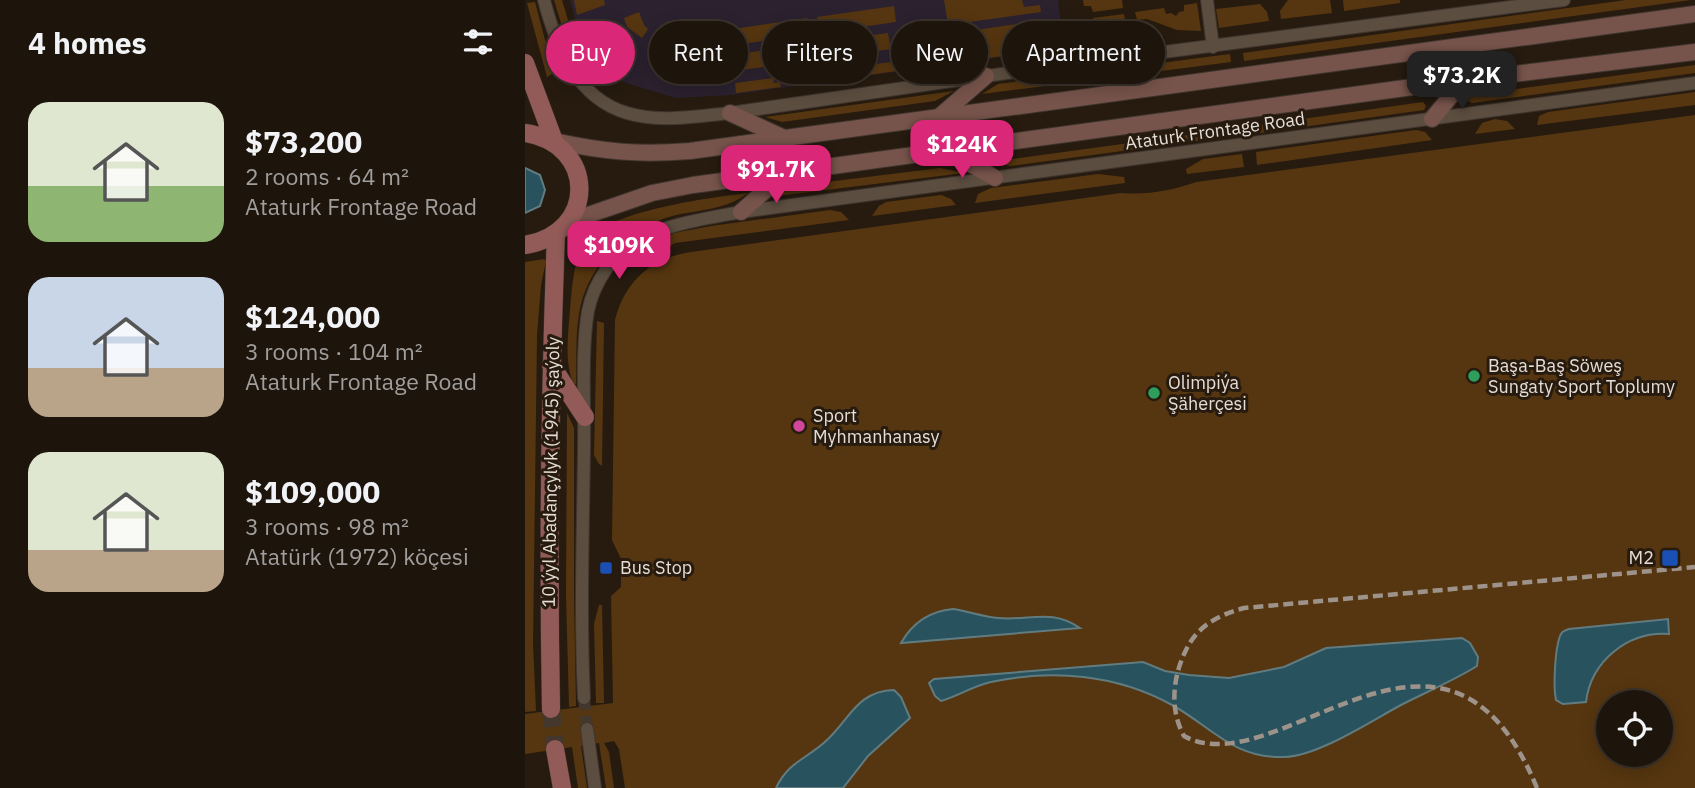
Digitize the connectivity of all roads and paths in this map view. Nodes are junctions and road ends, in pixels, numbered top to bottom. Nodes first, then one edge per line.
1 (544, 0) edge
2 (1207, 0) edge
3 (1564, 0) edge
4 (1695, 14) edge
5 (1213, 47) junction
6 (1695, 52) edge
7 (525, 63) edge
8 (988, 76) edge
9 (1464, 80) junction
10 (1695, 83) edge
11 (931, 84) edge
12 (977, 84) edge
13 (730, 113) junction
14 (940, 116) junction
15 (1432, 119) junction
16 (525, 133) edge
17 (782, 136) junction
18 (554, 141) junction
19 (948, 150) junction
20 (787, 171) junction
21 (995, 178) junction
22 (741, 212) junction
23 (562, 228) junction
24 (525, 245) edge
25 (551, 365) junction
26 (585, 417) junction
27 (585, 698) tunnel mouth
28 (551, 709) tunnel mouth
29 (587, 729) tunnel mouth
30 (555, 748) tunnel mouth
31 (562, 788) edge
32 (595, 788) edge

1 - 13 street
2 - 5 street
3 - 5 street
4 - 14 main road
5 - 8 street
6 - 9 main road
7 - 18 main road
9 - 15 main road
9 - 19 main road
10 - 15 street, Ataturk Frontage Road
11 - 13 street
12 - 14 main road
13 - 17 main road
14 - 17 main road
15 - 21 street, Ataturk Frontage Road
16 - 18 main road
17 - 18 main road
18 - 23 main road, 10 ýyl Abadançylyk (1945) şaýoly
19 - 20 main road
19 - 21 main road
20 - 22 main road
20 - 23 main road
21 - 22 street, Ataturk Frontage Road
22 - 26 street, Ataturk Frontage Road
23 - 24 main road
23 - 25 main road, 10 ýyl Abadançylyk (1945) şaýoly
25 - 26 main road
25 - 28 main road, 10 ýyl Abadançylyk (1945) şaýoly
26 - 27 street, Ataturk Frontage Road
29 - 32 street
30 - 31 main road

